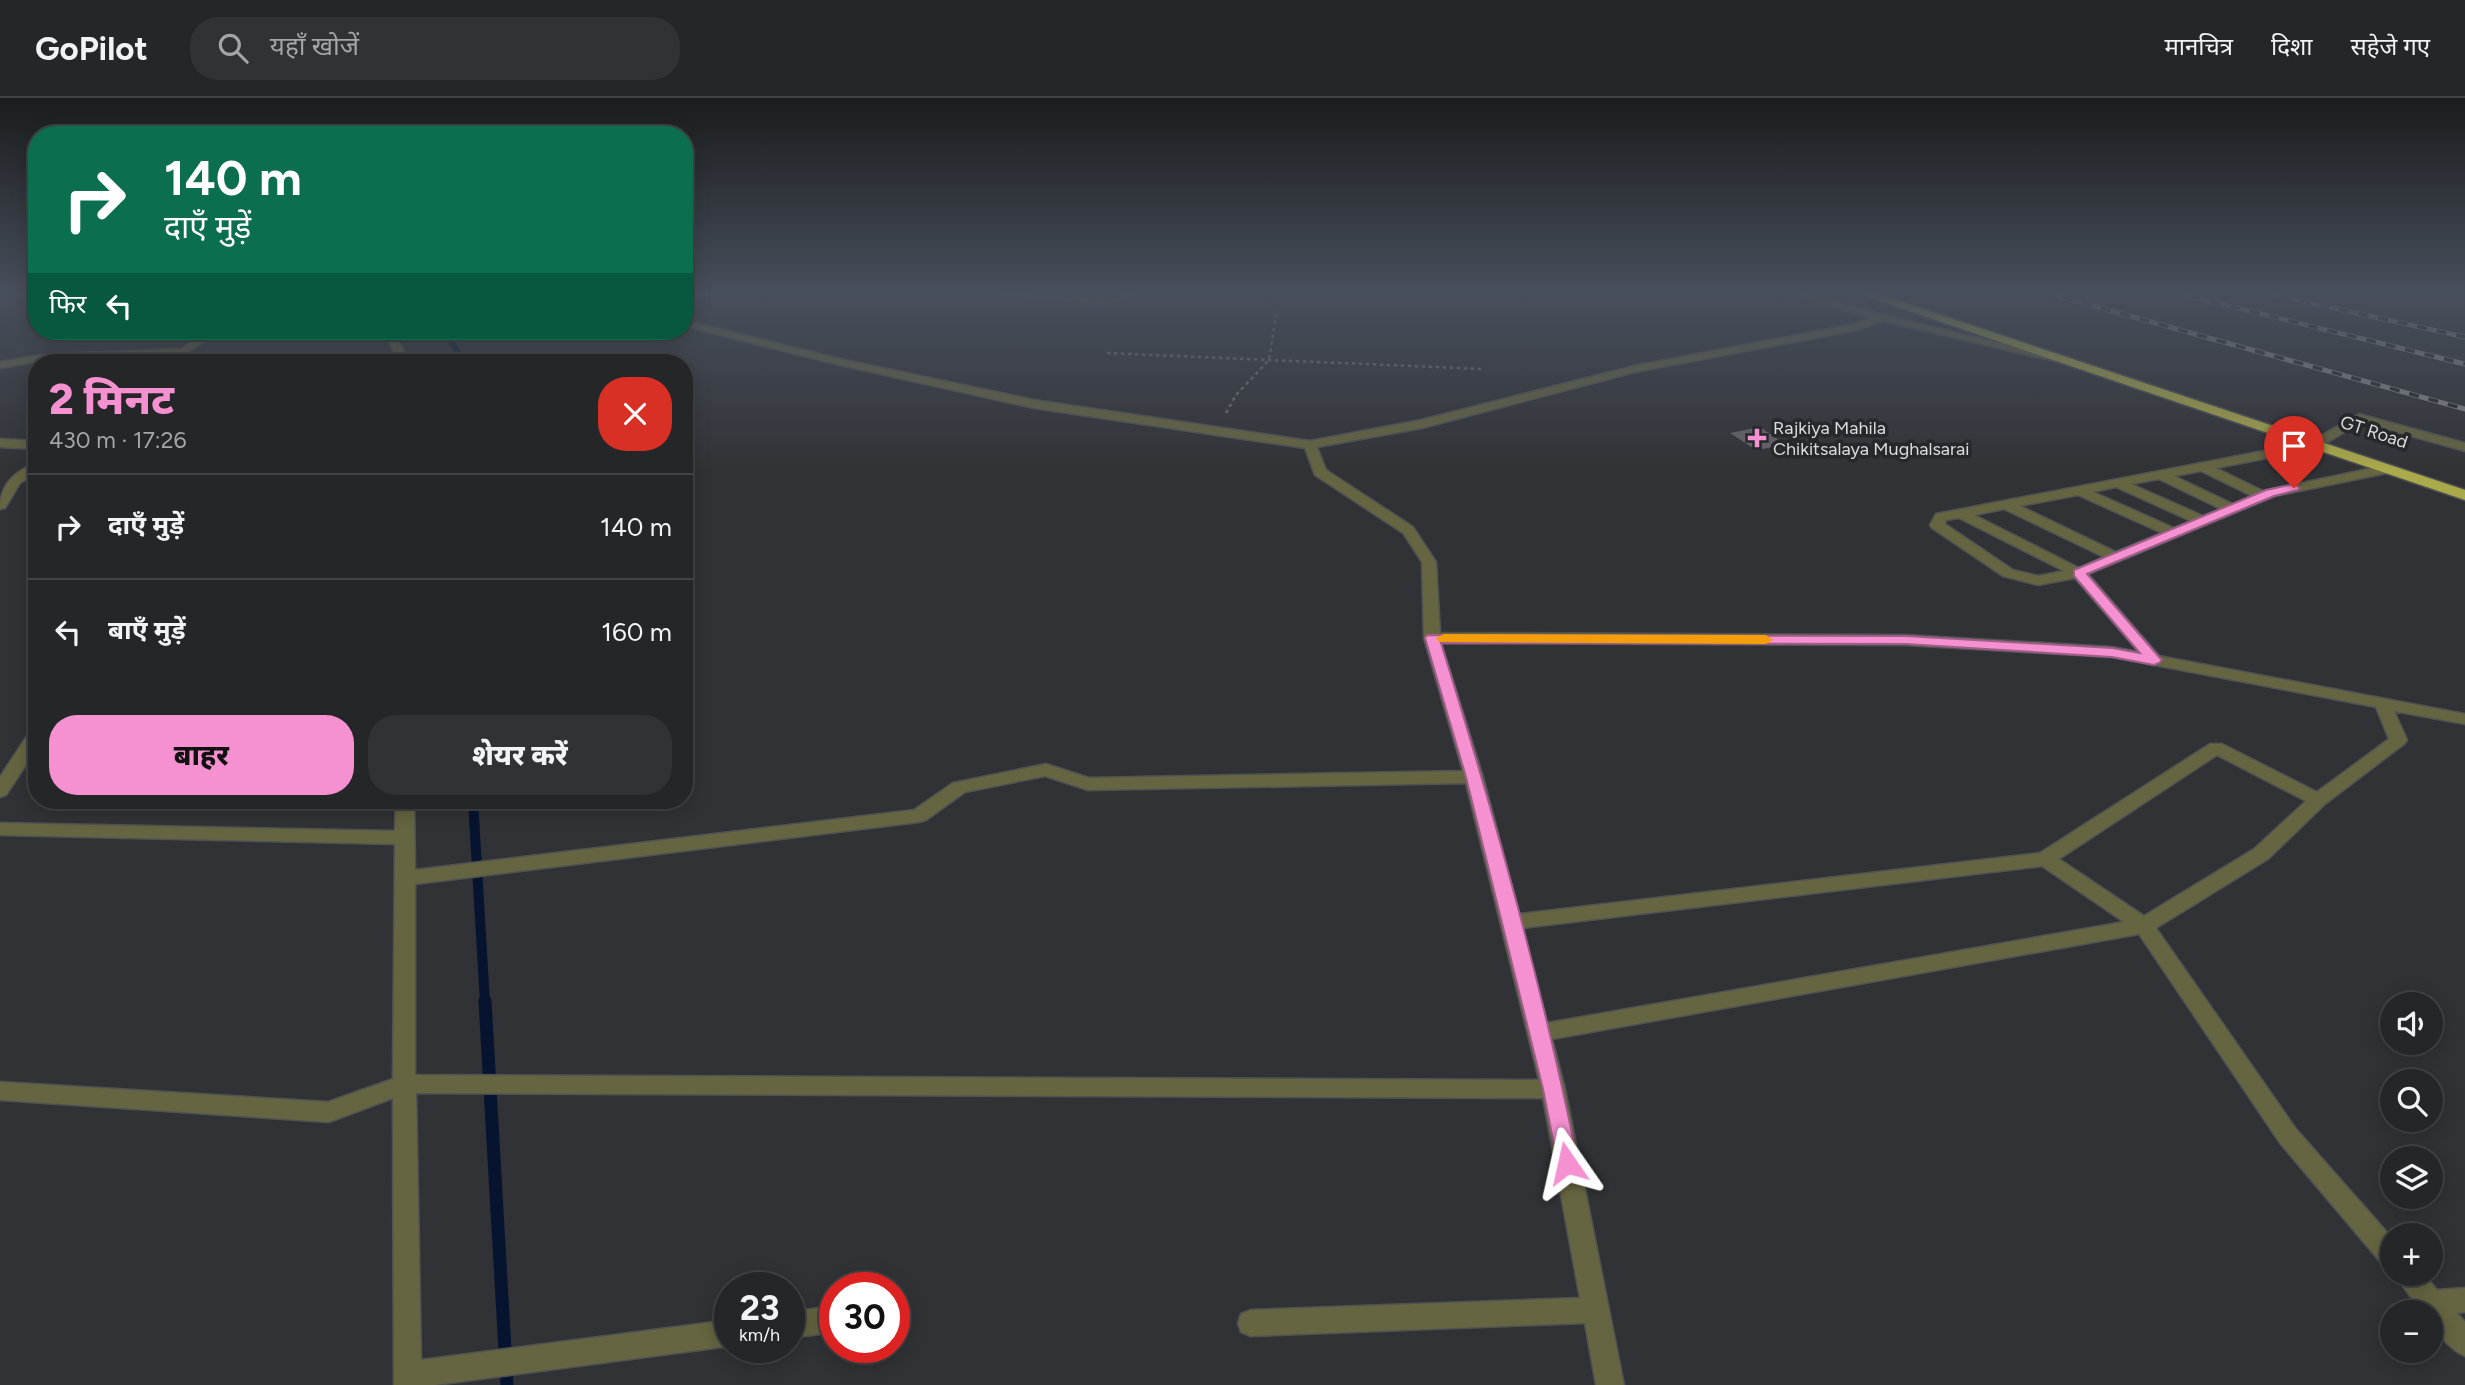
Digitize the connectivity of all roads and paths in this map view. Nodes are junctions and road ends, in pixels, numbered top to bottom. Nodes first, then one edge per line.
1 (182, 352) edge
2 (183, 352) edge
3 (800, 352) edge
4 (1270, 352) edge
5 (1724, 352) edge
6 (2029, 352) edge
7 (2038, 352) edge
8 (1107, 353) dead end
9 (136, 354) edge
10 (180, 354) edge
11 (2059, 359) junction
12 (28, 360) edge
13 (1269, 360) junction
14 (0, 365) edge
15 (1481, 369) dead end
16 (1216, 433) junction
17 (2320, 441) junction
18 (0, 443) edge
19 (1310, 444) junction
20 (28, 445) edge
21 (2465, 447) edge
22 (2204, 467) junction
23 (2387, 469) junction
24 (28, 472) edge
25 (2160, 474) junction
26 (2115, 482) junction
27 (2465, 482) edge
28 (2078, 490) junction
29 (2465, 495) edge
30 (2262, 496) junction
31 (0, 505) edge
32 (2007, 505) junction
33 (2232, 509) junction
34 (1962, 514) junction
35 (2204, 522) junction
36 (2175, 534) junction
37 (2117, 558) junction
38 (2078, 573) junction
39 (1432, 638) junction
40 (2154, 660) junction
41 (2384, 706) junction
42 (2465, 719) edge
43 (28, 748) edge
44 (1475, 777) junction
45 (0, 791) edge
46 (2318, 800) junction
47 (405, 809) edge
48 (0, 830) edge
49 (405, 838) junction
50 (2045, 859) junction
51 (405, 878) junction
52 (1510, 922) junction
53 (2144, 926) junction
54 (1538, 1033) junction
55 (404, 1084) junction
56 (1553, 1089) junction
57 (0, 1091) edge
58 (2380, 1243) edge
59 (2416, 1286) edge
60 (2428, 1300) edge
61 (2465, 1300) edge
62 (2443, 1302) edge
63 (1596, 1310) junction
64 (2443, 1317) edge
65 (1251, 1323) dead end
66 (714, 1335) edge
67 (2465, 1342) edge
68 (408, 1380) edge
69 (1610, 1385) edge

1 - 9 street
2 - 10 street
3 - 16 street
4 - 13 path
5 - 19 street
6 - 11 street
7 - 11 highway, GT Road
8 - 13 path
11 - 17 highway, GT Road
12 - 14 street
13 - 15 path
13 - 16 path
16 - 19 street
17 - 21 street
17 - 22 street
17 - 23 highway, GT Road
17 - 27 highway, GT Road
18 - 20 street
19 - 39 street
22 - 25 street
22 - 30 street
23 - 29 highway, GT Road
23 - 30 street
24 - 31 street
25 - 26 street
25 - 33 street
26 - 28 street
26 - 35 street
28 - 32 street
28 - 36 street
30 - 33 street
32 - 34 street
32 - 37 street
33 - 35 street
34 - 38 street
34 - 38 street
35 - 36 street
36 - 37 street
37 - 38 street
38 - 40 street
39 - 40 street
39 - 44 street
40 - 41 street
41 - 42 street
41 - 46 street
43 - 45 street
44 - 51 street
44 - 52 street
46 - 50 street
46 - 53 street
47 - 49 street
48 - 49 street
49 - 51 street
50 - 52 street
50 - 53 street
51 - 55 street
52 - 54 street
53 - 54 street
53 - 58 street
54 - 56 street
55 - 56 street
55 - 57 street
55 - 68 street
56 - 63 street
59 - 60 street
61 - 62 street
63 - 65 street
63 - 69 street
64 - 67 street
66 - 68 street

